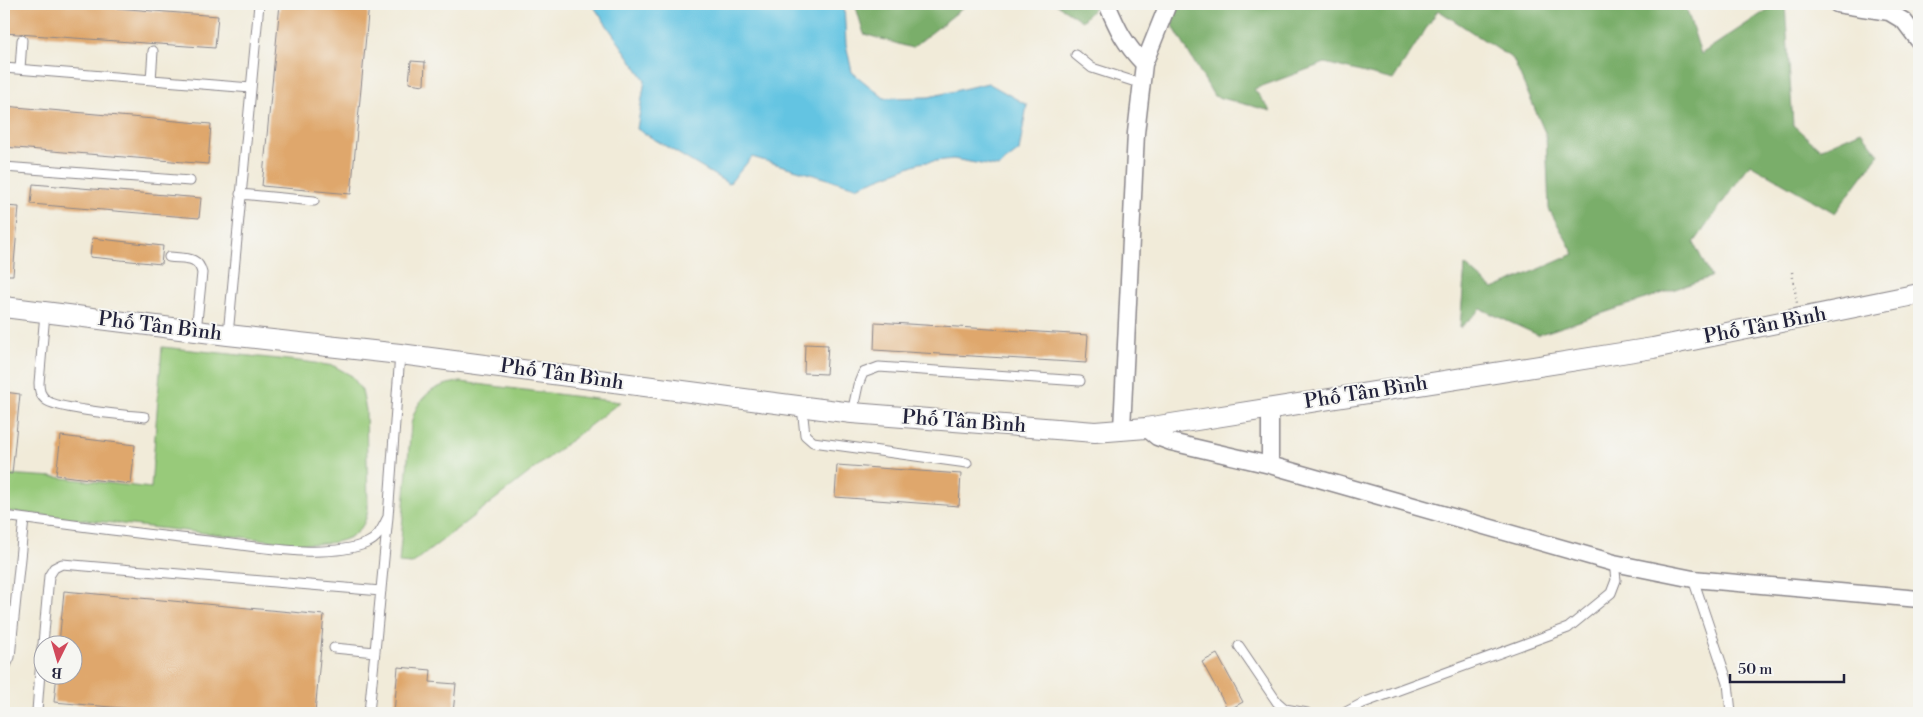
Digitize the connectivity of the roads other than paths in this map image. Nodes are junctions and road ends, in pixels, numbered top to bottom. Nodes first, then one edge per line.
1 (259, 4) edge
2 (1107, 4) edge
3 (1168, 4) edge
4 (1837, 4) edge
5 (22, 40) dead end
6 (1919, 41) edge
7 (153, 51) dead end
8 (1076, 55) dead end
9 (1144, 64) junction
10 (4, 68) edge
11 (20, 69) junction
12 (151, 80) junction
13 (1142, 84) junction
14 (251, 88) junction
15 (4, 167) edge
16 (190, 181) dead end
17 (240, 194) junction
18 (314, 201) dead end
19 (169, 257) dead end
20 (1919, 294) edge
21 (4, 307) edge
22 (45, 313) junction
23 (196, 331) junction
24 (228, 335) junction
25 (400, 354) junction
26 (1080, 381) dead end
27 (802, 407) junction
28 (1270, 408) junction
29 (852, 413) junction
30 (144, 417) dead end
31 (1146, 428) junction
32 (1122, 429) junction
33 (967, 463) dead end
34 (1270, 465) junction
35 (4, 516) edge
36 (388, 517) junction
37 (24, 519) junction
38 (1614, 563) junction
39 (1692, 579) junction
40 (381, 591) junction
41 (1919, 599) edge
42 (44, 634) edge
43 (1239, 646) dead end
44 (334, 648) dead end
45 (375, 652) junction
46 (4, 670) edge
47 (39, 684) edge
48 (37, 711) dead end
49 (369, 713) edge
50 (1307, 713) edge
51 (1344, 713) edge
52 (1731, 713) edge

1 - 14 lane
2 - 9 street
3 - 9 street
4 - 6 street
5 - 11 lane
7 - 12 lane
8 - 13 lane
9 - 13 street
10 - 11 lane
11 - 12 lane
12 - 14 lane
13 - 32 street
14 - 17 lane
15 - 16 lane
17 - 18 lane
17 - 24 lane
19 - 23 lane
20 - 28 street, Phố Tân Bình
21 - 22 street, Phố Tân Bình
22 - 23 street, Phố Tân Bình
22 - 30 lane
23 - 24 street, Phố Tân Bình
24 - 25 street, Phố Tân Bình
25 - 27 street, Phố Tân Bình
25 - 36 lane
26 - 29 lane
27 - 29 street, Phố Tân Bình
27 - 33 lane
28 - 31 street, Phố Tân Bình
28 - 34 street
29 - 32 street, Phố Tân Bình
31 - 32 street, Phố Tân Bình
31 - 34 street
34 - 38 street
35 - 37 lane
36 - 37 lane
36 - 40 lane
37 - 46 lane
38 - 39 street
38 - 51 lane
39 - 41 street
39 - 52 lane
40 - 42 lane
40 - 45 lane
43 - 50 lane
44 - 45 lane
45 - 49 lane
47 - 48 lane

